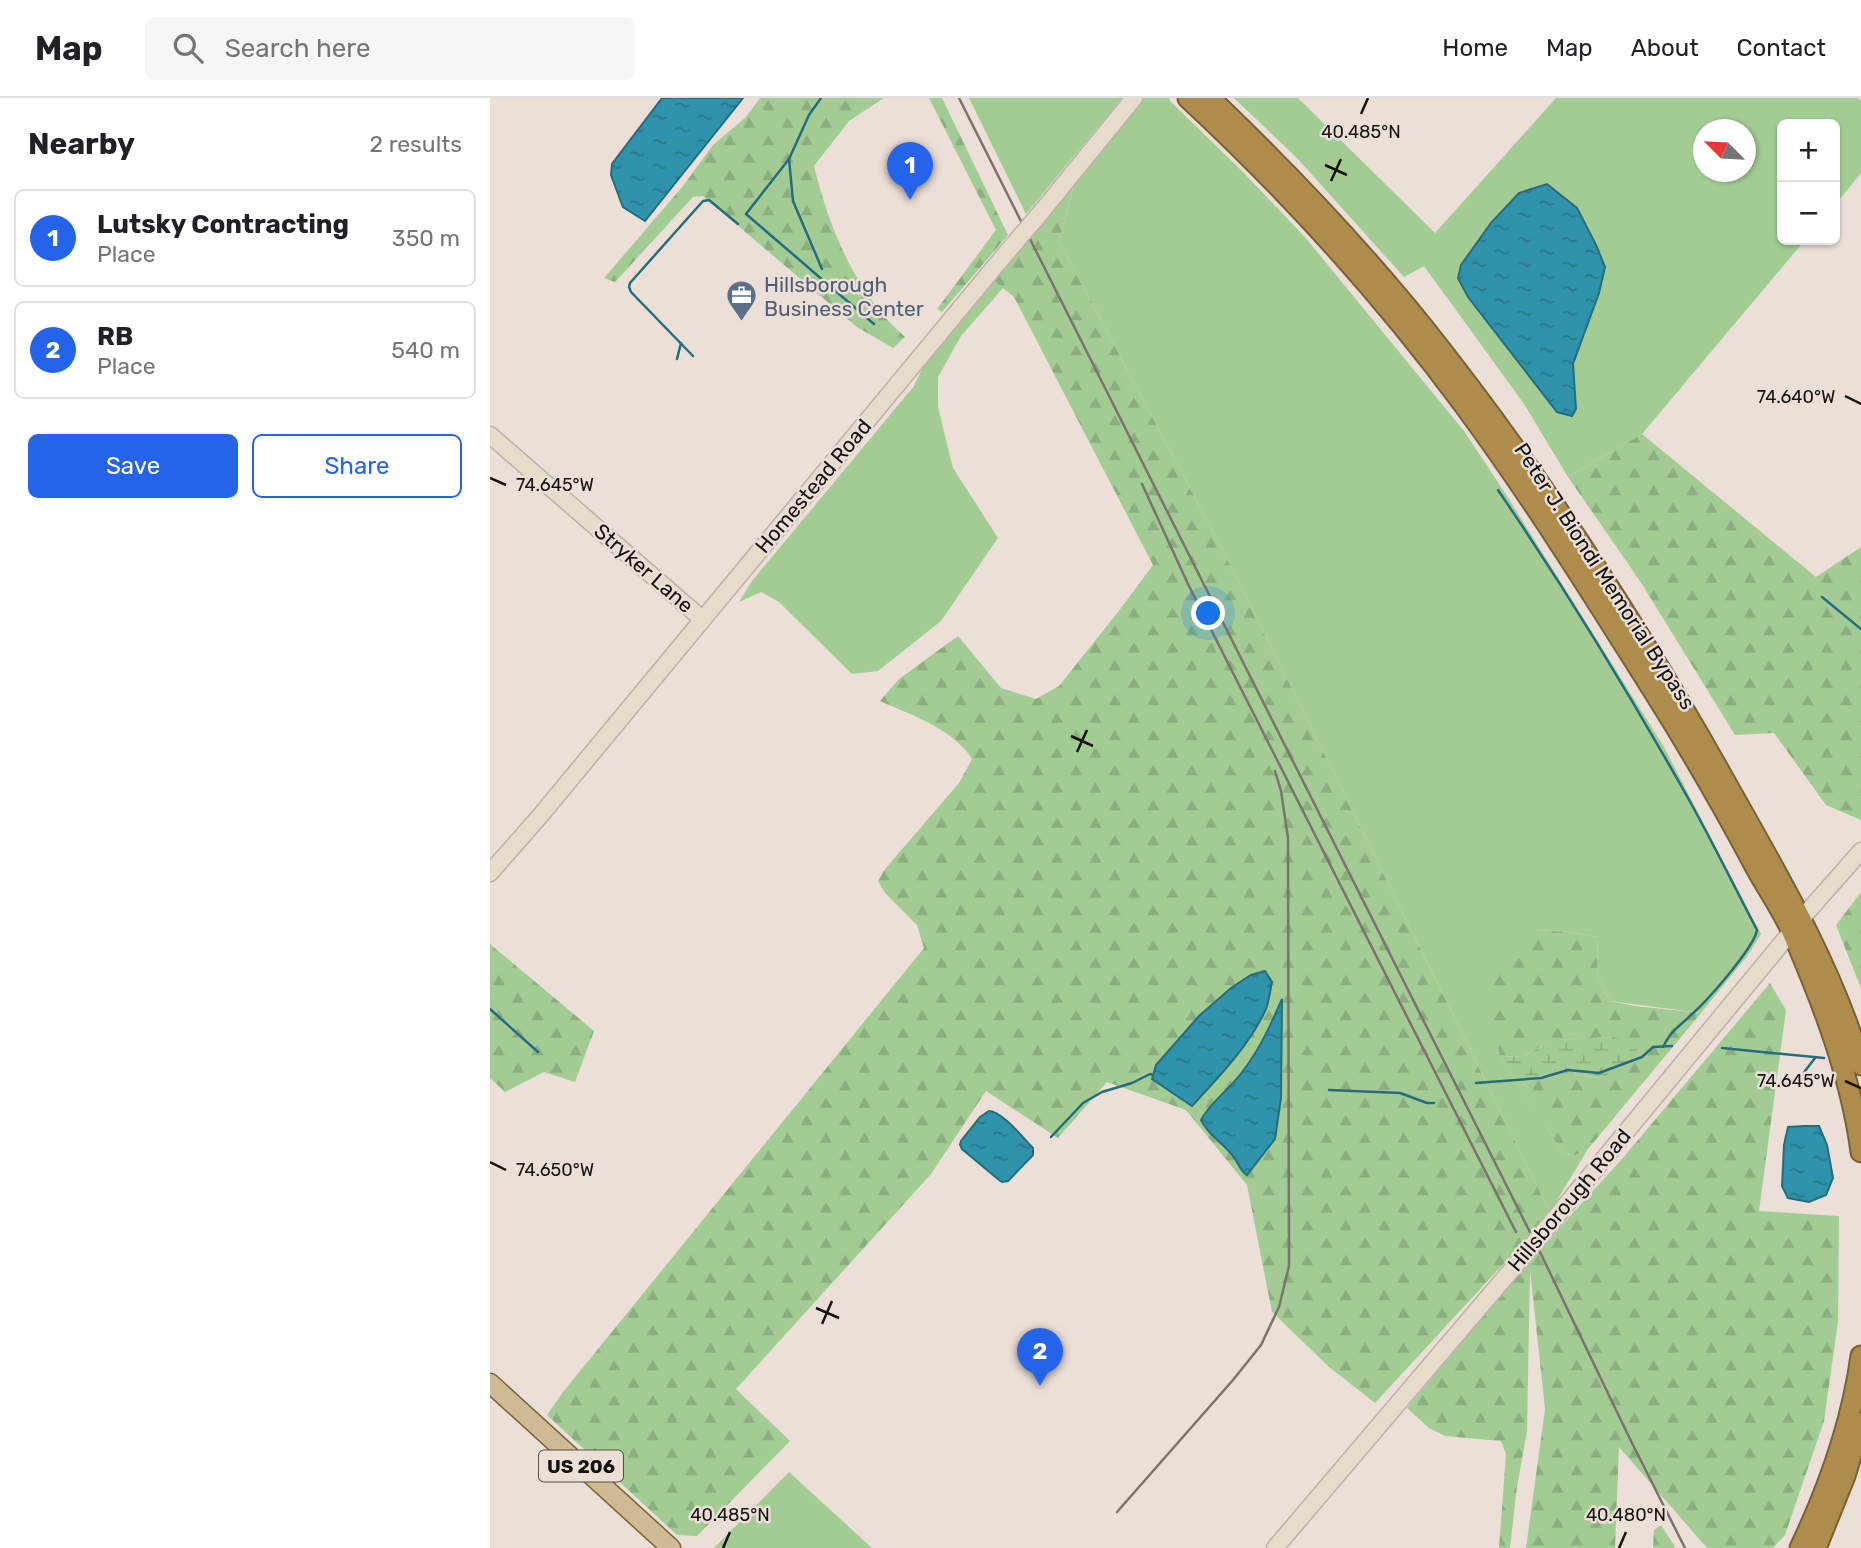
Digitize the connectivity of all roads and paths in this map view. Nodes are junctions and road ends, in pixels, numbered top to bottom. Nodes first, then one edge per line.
1 (1134, 98) edge
2 (1188, 98) edge
3 (1210, 98) edge
4 (490, 435) edge
5 (702, 619) junction
6 (1861, 851) edge
7 (490, 873) edge
8 (1797, 925) junction
9 (1861, 1065) edge
10 (1861, 1152) edge
11 (1861, 1356) edge
12 (490, 1384) edge
13 (1861, 1423) edge
14 (671, 1548) edge
15 (1275, 1548) edge
16 (1800, 1548) edge
17 (1816, 1548) edge

1 - 5 street, Homestead Road, bridge
2 - 8 highway, Peter J. Biondi Memorial Bypass
3 - 8 highway, Peter J. Biondi Memorial Bypass
4 - 5 street, Stryker Lane
5 - 7 street, Homestead Road
6 - 8 street, Hillsborough Road
8 - 9 highway, Peter J. Biondi Memorial Bypass
8 - 10 highway, Peter J. Biondi Memorial Bypass
8 - 15 street, Hillsborough Road, bridge
11 - 16 highway
12 - 14 main road, US 206
13 - 17 highway

